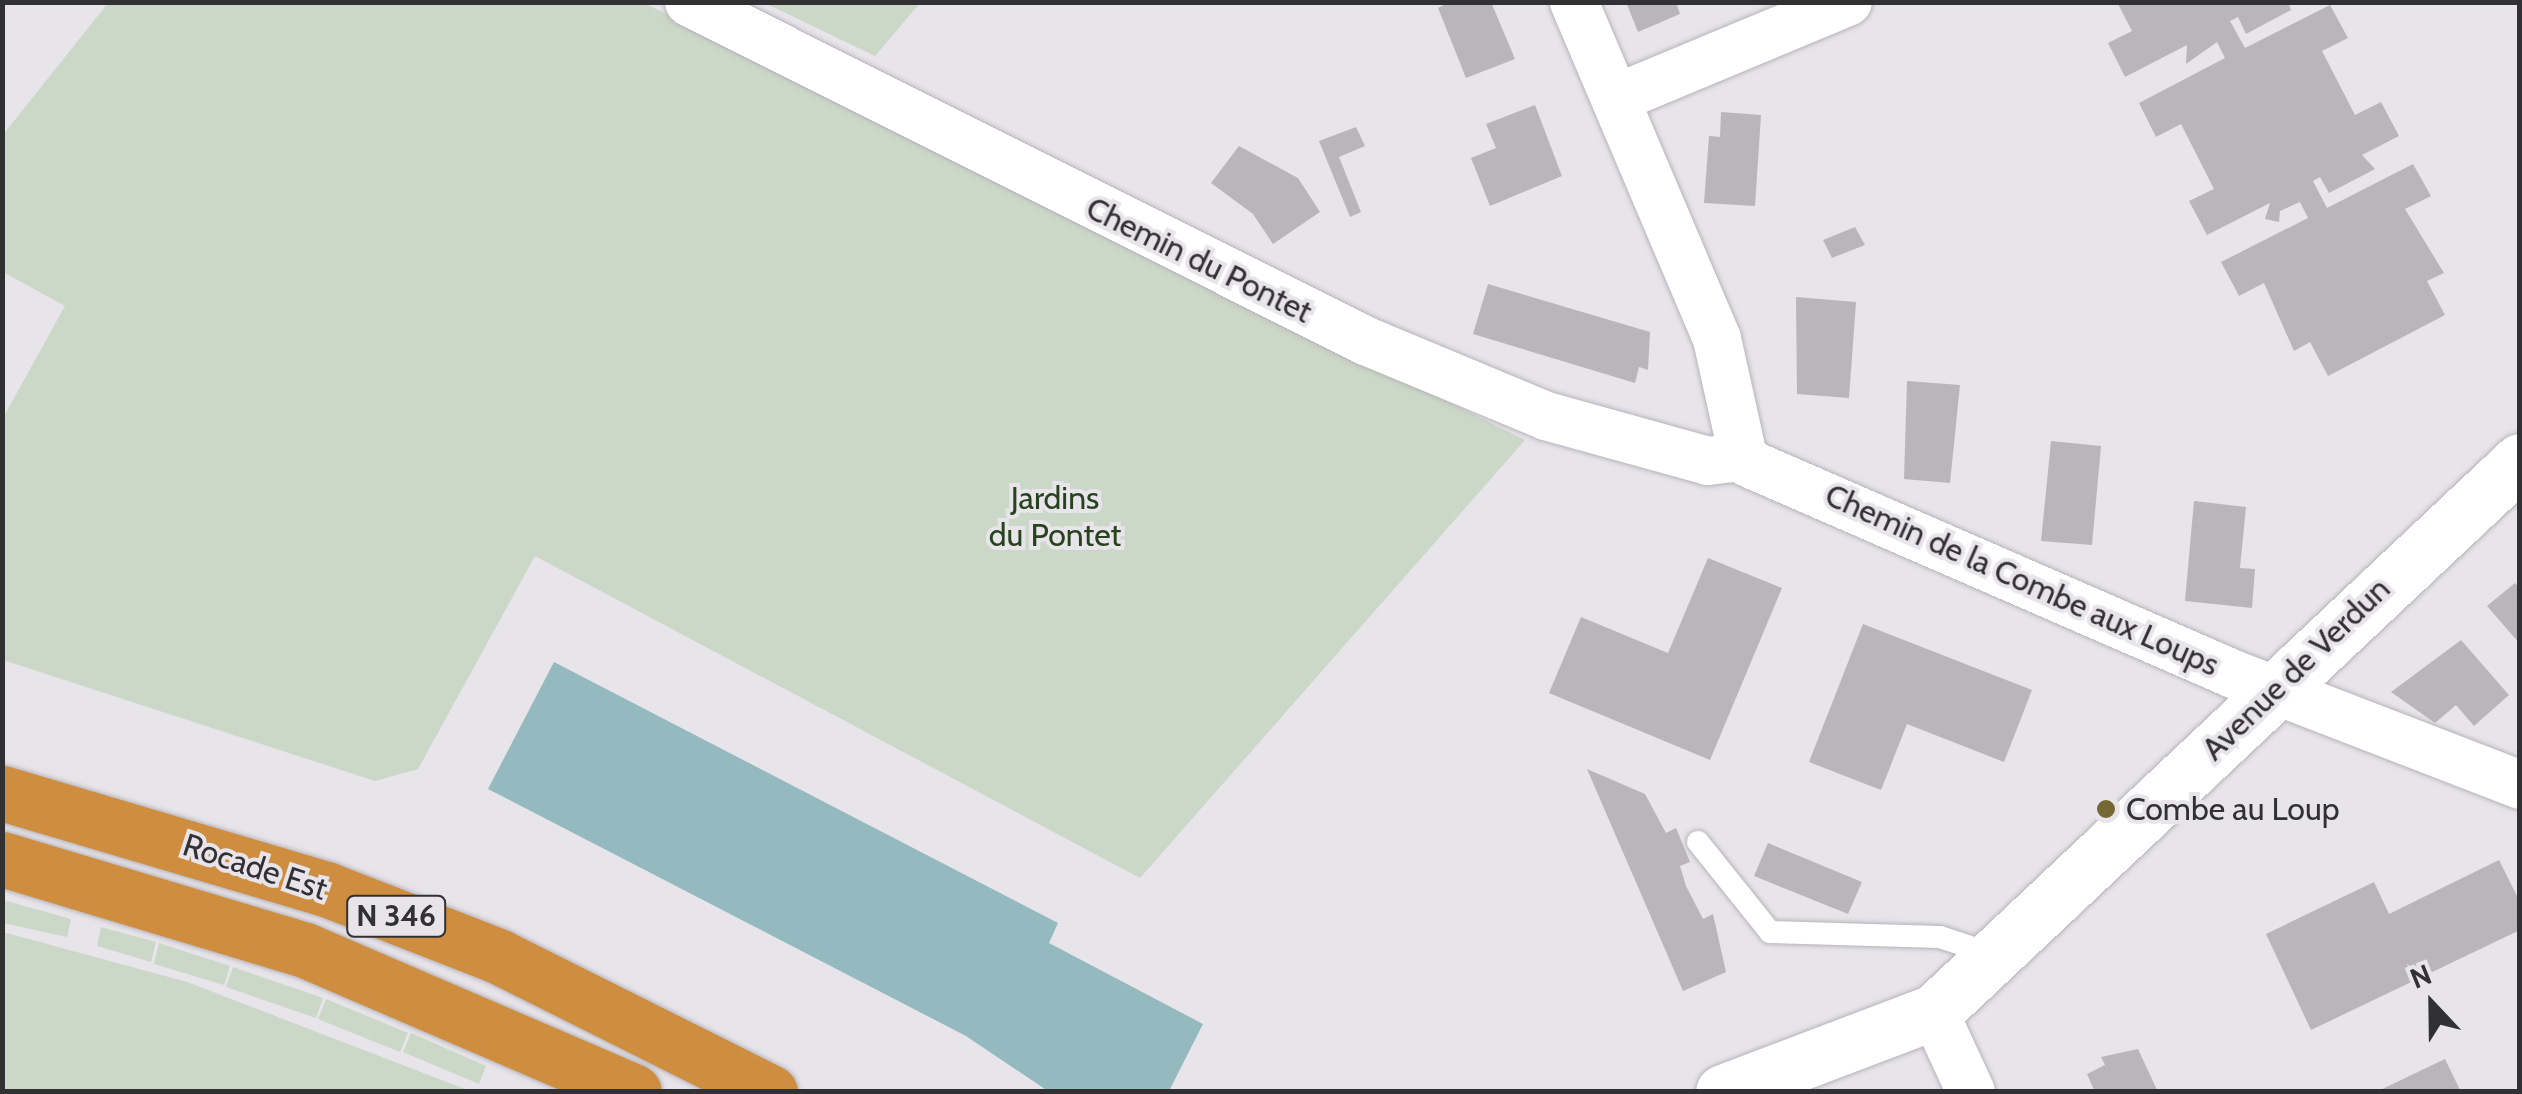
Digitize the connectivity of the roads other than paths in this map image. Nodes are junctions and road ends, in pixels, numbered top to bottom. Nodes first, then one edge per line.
1 (688, 2) edge
2 (1574, 2) edge
3 (1848, 2) edge
4 (1617, 98) junction
5 (1740, 456) junction
6 (2520, 461) edge
7 (2274, 691) junction
8 (2520, 784) edge
9 (2, 793) edge
10 (1698, 842) dead end
11 (2, 860) edge
12 (1994, 956) junction
13 (1912, 1021) junction
14 (634, 1092) edge
15 (770, 1092) edge
16 (1677, 1092) edge
17 (1723, 1092) edge
18 (1972, 1092) edge

1 - 5 street, Chemin du Pontet
2 - 4 street
3 - 4 street
4 - 5 street
5 - 7 street, Chemin de la Combe aux Loups
6 - 7 main road, Avenue de Verdun
7 - 8 street, Chemin de la Combe aux Loups
7 - 12 main road, Avenue de Verdun
9 - 15 highway, Rocade Est / N 346
10 - 12 lane
11 - 14 highway, Rocade Est / N 346
12 - 13 main road, Avenue de Verdun
13 - 16 main road
13 - 17 main road, Avenue de Verdun
13 - 18 street

